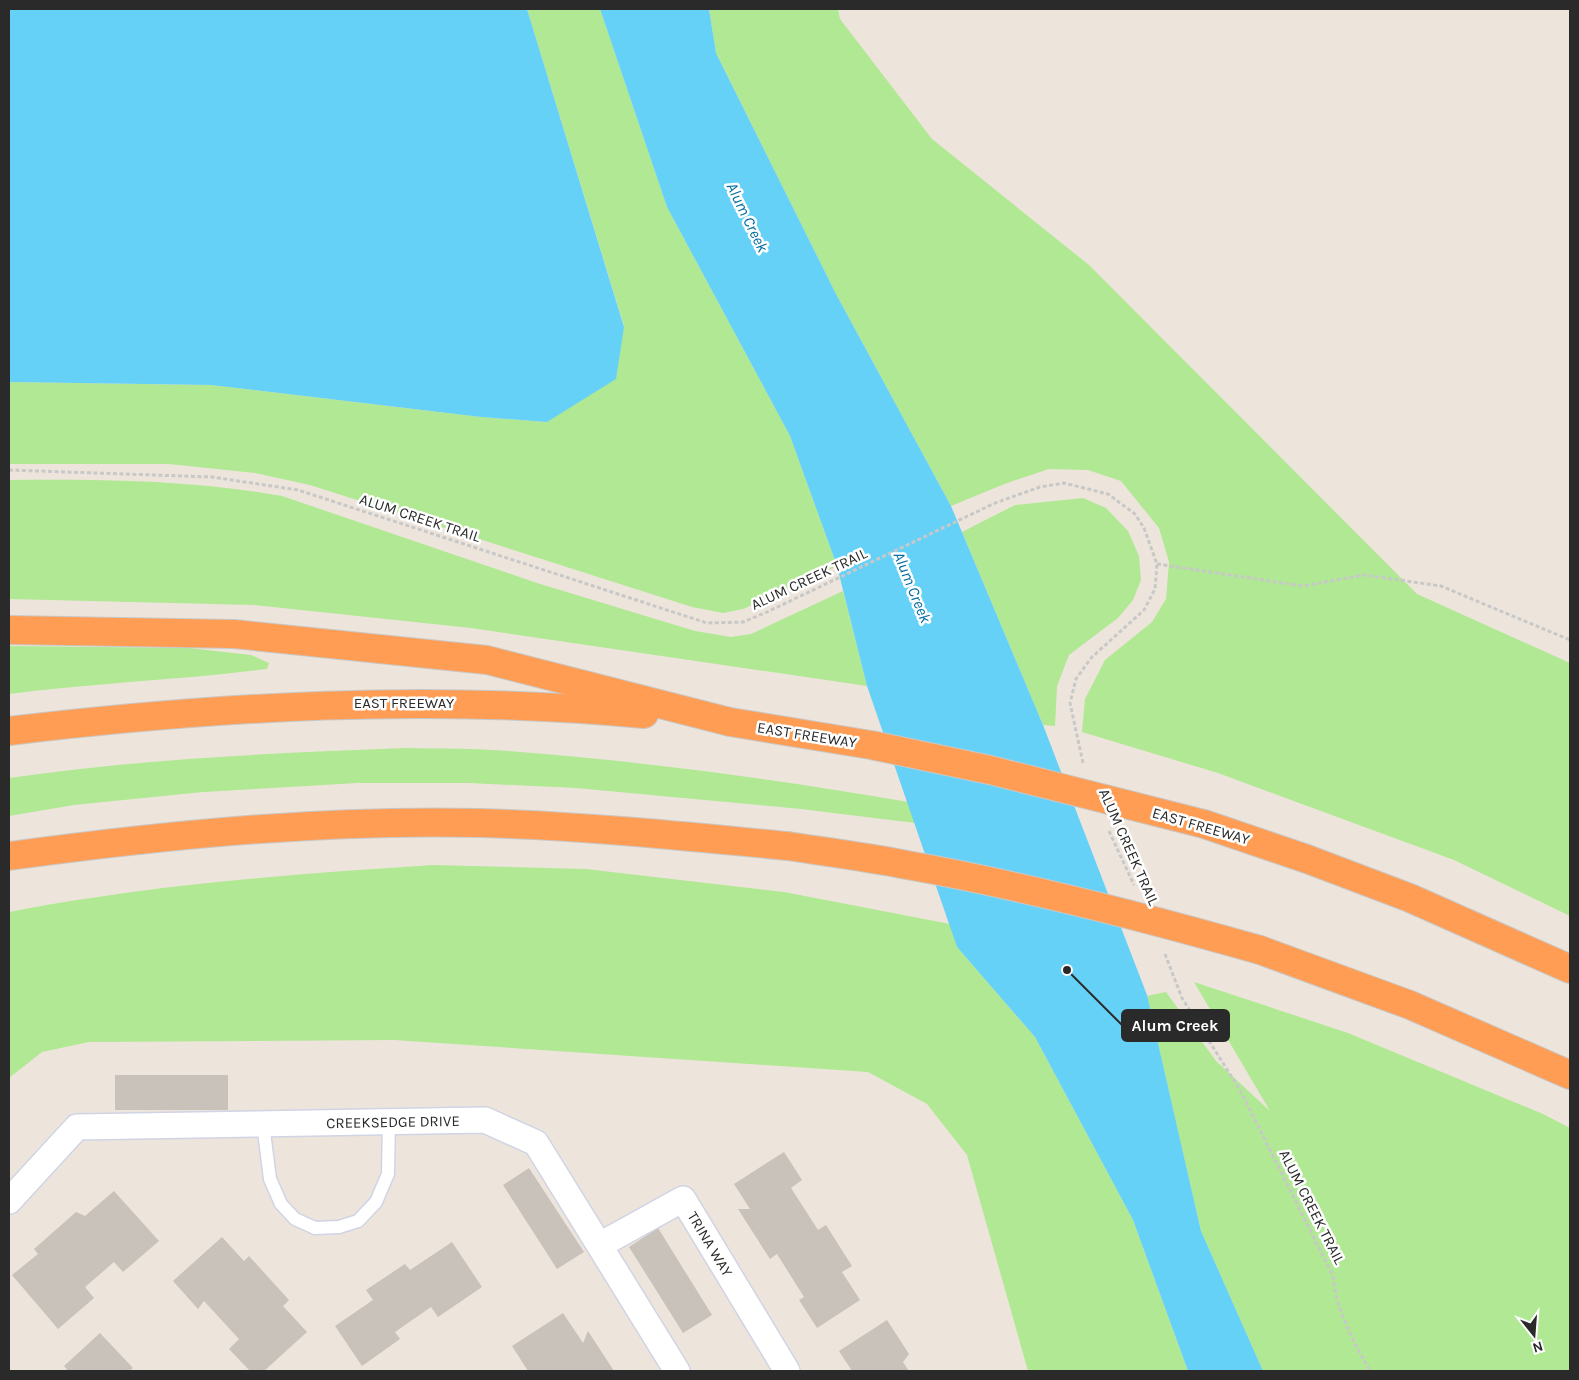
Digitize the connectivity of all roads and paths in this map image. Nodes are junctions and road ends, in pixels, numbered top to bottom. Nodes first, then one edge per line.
1 (9, 470) edge
2 (1157, 564) junction
3 (9, 630) edge
4 (1570, 640) edge
5 (730, 722) junction
6 (9, 731) edge
7 (1084, 770) dead end
8 (1106, 825) dead end
9 (9, 856) edge
10 (1135, 888) dead end
11 (1163, 951) dead end
12 (1570, 969) edge
13 (1570, 1075) edge
14 (389, 1122) junction
15 (263, 1124) junction
16 (9, 1201) edge
17 (600, 1245) junction
18 (677, 1371) edge
19 (787, 1371) edge
20 (1370, 1371) edge

1 - 2 path, ALUM CREEK TRAIL
2 - 4 path
2 - 7 path, ALUM CREEK TRAIL
3 - 5 highway
5 - 6 highway, EAST FREEWAY
5 - 12 highway, EAST FREEWAY, bridge
8 - 10 path, ALUM CREEK TRAIL
9 - 13 highway, bridge
11 - 20 path, ALUM CREEK TRAIL
14 - 15 street, CREEKSEDGE DRIVE
14 - 15 lane
14 - 17 street, CREEKSEDGE DRIVE
15 - 16 street, CREEKSEDGE DRIVE
17 - 18 street, CREEKSEDGE DRIVE
17 - 19 street, TRINA WAY

